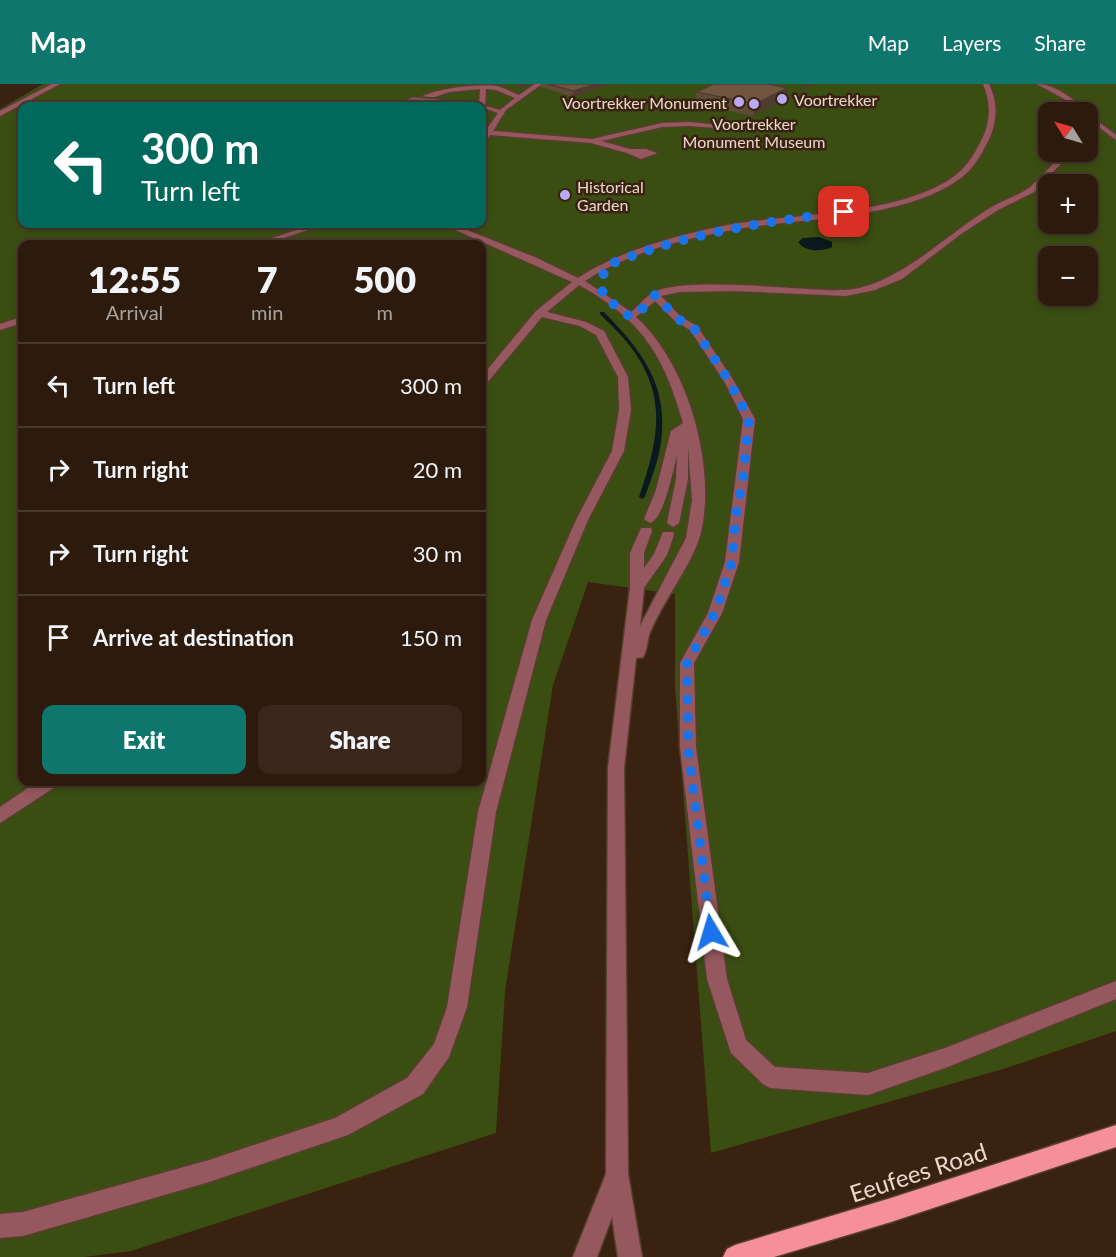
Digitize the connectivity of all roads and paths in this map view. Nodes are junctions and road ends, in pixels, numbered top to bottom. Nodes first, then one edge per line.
1 (57, 84) edge
2 (539, 84) edge
3 (986, 84) edge
4 (1040, 84) edge
5 (1060, 84) edge
6 (483, 88) junction
7 (1054, 91) junction
8 (519, 98) junction
9 (23, 102) edge
10 (416, 102) edge
11 (482, 102) edge
12 (1071, 102) edge
13 (18, 105) edge
14 (486, 108) edge
15 (501, 112) junction
16 (0, 114) edge
17 (1098, 124) edge
18 (758, 129) dead end
19 (488, 133) junction
20 (486, 136) edge
21 (1116, 138) edge
22 (591, 141) junction
23 (630, 151) dead end
24 (1059, 162) edge
25 (309, 228) edge
26 (455, 228) edge
27 (479, 228) edge
28 (271, 240) edge
29 (484, 240) edge
30 (486, 241) edge
31 (498, 246) junction
32 (606, 266) junction
33 (577, 281) junction
34 (655, 295) junction
35 (603, 296) junction
36 (539, 313) junction
37 (630, 317) junction
38 (18, 321) edge
39 (0, 327) edge
40 (486, 377) edge
41 (683, 402) junction
42 (637, 588) junction
43 (616, 768) junction
44 (43, 786) edge
45 (0, 816) edge
46 (1116, 990) edge
47 (1116, 1136) edge
48 (617, 1174) junction
49 (0, 1226) edge
50 (585, 1257) edge
51 (630, 1257) edge
52 (735, 1257) edge

1 - 9 street
2 - 8 street
3 - 32 street
4 - 7 street
5 - 7 street
6 - 8 street
6 - 10 street
6 - 11 street
7 - 12 street
8 - 15 street
13 - 16 street
14 - 15 street
15 - 19 street
17 - 21 street
18 - 22 street
19 - 20 street
19 - 22 street
22 - 23 street
24 - 34 street
25 - 28 street
26 - 29 street
27 - 31 street
30 - 31 street
31 - 33 street
32 - 33 street
32 - 35 street
33 - 35 street
33 - 36 street
34 - 37 street
34 - 46 street
35 - 37 street
36 - 40 street
36 - 49 street
37 - 41 street
38 - 39 street
41 - 42 street
41 - 42 street
41 - 43 street
42 - 43 street
43 - 48 street
44 - 45 street
47 - 52 main road, Eeufees Road
48 - 50 street
48 - 51 street

